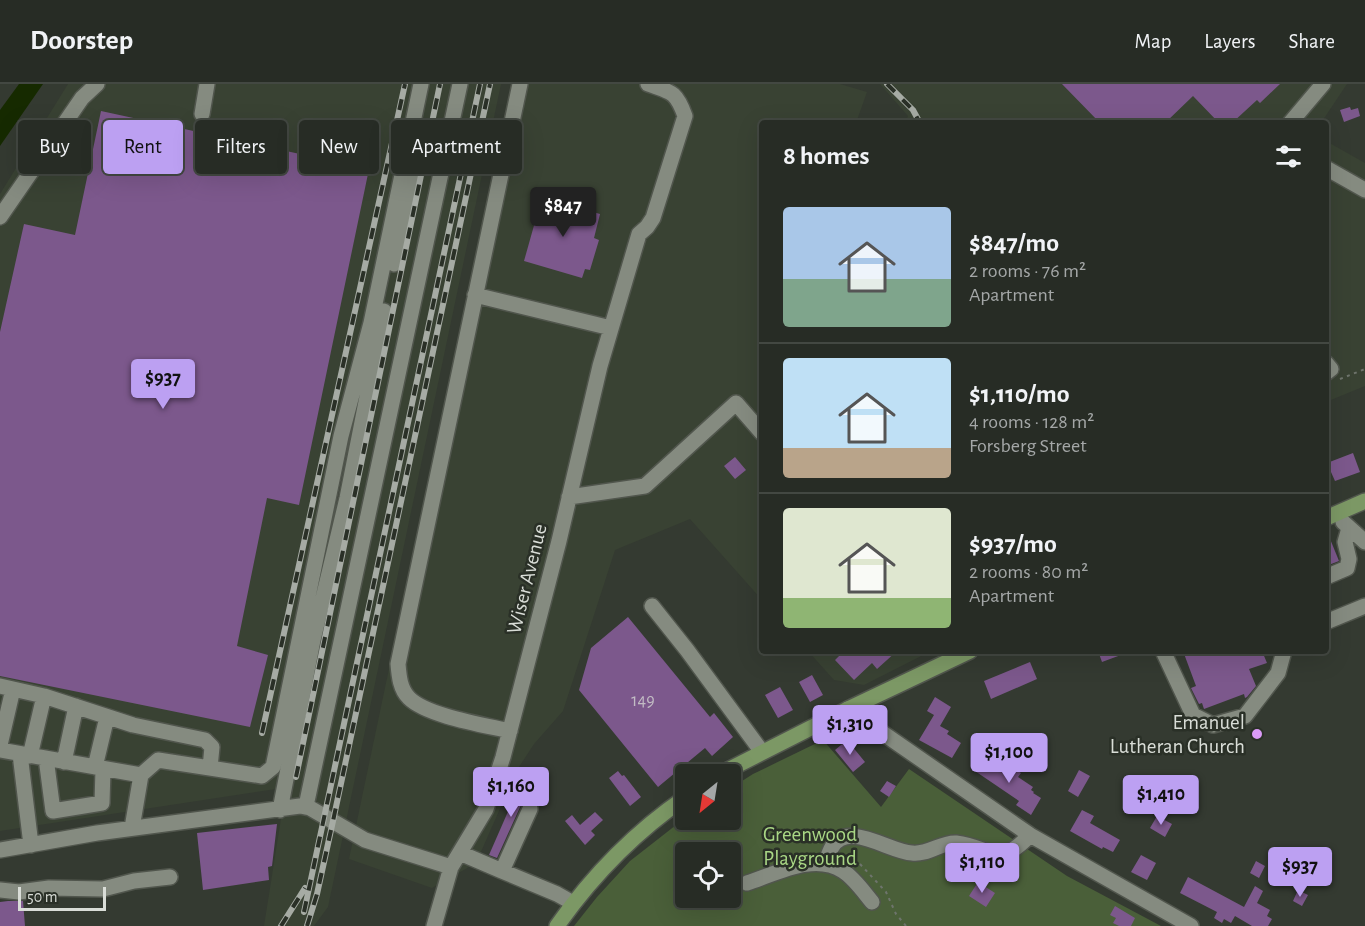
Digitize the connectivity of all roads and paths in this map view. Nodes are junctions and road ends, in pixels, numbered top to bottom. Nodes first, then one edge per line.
1 (96, 84) edge
2 (207, 84) edge
3 (421, 84) edge
4 (460, 84) edge
5 (520, 84) edge
6 (648, 84) edge
7 (1323, 84) edge
8 (202, 114) dead end
9 (413, 120) edge
10 (1293, 120) edge
11 (1329, 170) edge
12 (401, 174) edge
13 (413, 174) edge
14 (1365, 190) edge
15 (0, 217) edge
16 (475, 295) junction
17 (611, 328) junction
18 (1365, 369) edge
19 (1332, 376) edge
20 (759, 430) edge
21 (569, 497) junction
22 (1365, 501) edge
23 (1332, 515) edge
24 (1349, 528) junction
25 (1365, 542) edge
26 (1329, 576) edge
27 (652, 606) dead end
28 (1365, 606) edge
29 (1329, 621) edge
30 (953, 654) edge
31 (1164, 654) edge
32 (1285, 654) edge
33 (6, 687) edge
34 (44, 696) junction
35 (76, 706) junction
36 (848, 709) junction
37 (107, 717) junction
38 (509, 733) junction
39 (0, 745) edge
40 (0, 750) edge
41 (762, 752) junction
42 (32, 756) junction
43 (64, 762) junction
44 (739, 764) edge
45 (99, 768) junction
46 (210, 768) junction
47 (141, 776) junction
48 (306, 806) junction
49 (675, 806) edge
50 (530, 809) dead end
51 (280, 810) junction
52 (132, 828) junction
53 (1030, 835) junction
54 (31, 845) junction
55 (0, 850) edge
56 (459, 853) junction
57 (825, 864) junction
58 (860, 864) dead end
59 (451, 867) junction
60 (502, 871) junction
61 (170, 878) dead end
62 (747, 883) dead end
63 (0, 890) edge
64 (872, 902) dead end
65 (573, 903) junction
66 (434, 926) edge
67 (557, 926) edge
68 (906, 926) edge
69 (1191, 926) edge

1 - 15 street
2 - 8 street
3 - 9 street
4 - 48 street
5 - 16 street
6 - 17 street, Wiser Avenue
7 - 10 street
11 - 14 street
12 - 46 street
13 - 51 street
16 - 17 street
16 - 38 street
17 - 21 street, Wiser Avenue
18 - 19 path
20 - 21 street
21 - 38 street, Wiser Avenue
22 - 23 main road
23 - 24 street
24 - 25 street
24 - 26 street
27 - 41 street
28 - 29 street
30 - 36 main road
31 - 32 street
33 - 34 street
33 - 39 street
34 - 35 street
34 - 42 street
35 - 37 street
35 - 43 street
36 - 41 main road
36 - 53 street
37 - 45 street
37 - 46 street
38 - 56 street, Wiser Avenue
40 - 42 street
41 - 44 main road
42 - 43 street
42 - 45 street
42 - 54 street
43 - 45 street
45 - 47 street
46 - 47 street
47 - 52 street
48 - 51 street
48 - 59 street
49 - 65 main road
50 - 60 street
51 - 52 street
52 - 54 street
53 - 57 street
53 - 69 street
54 - 55 street
56 - 59 street, Wiser Avenue
56 - 60 street
57 - 62 street
57 - 64 street
58 - 68 path
59 - 66 street, Wiser Avenue
60 - 65 street
61 - 63 street
65 - 67 main road

